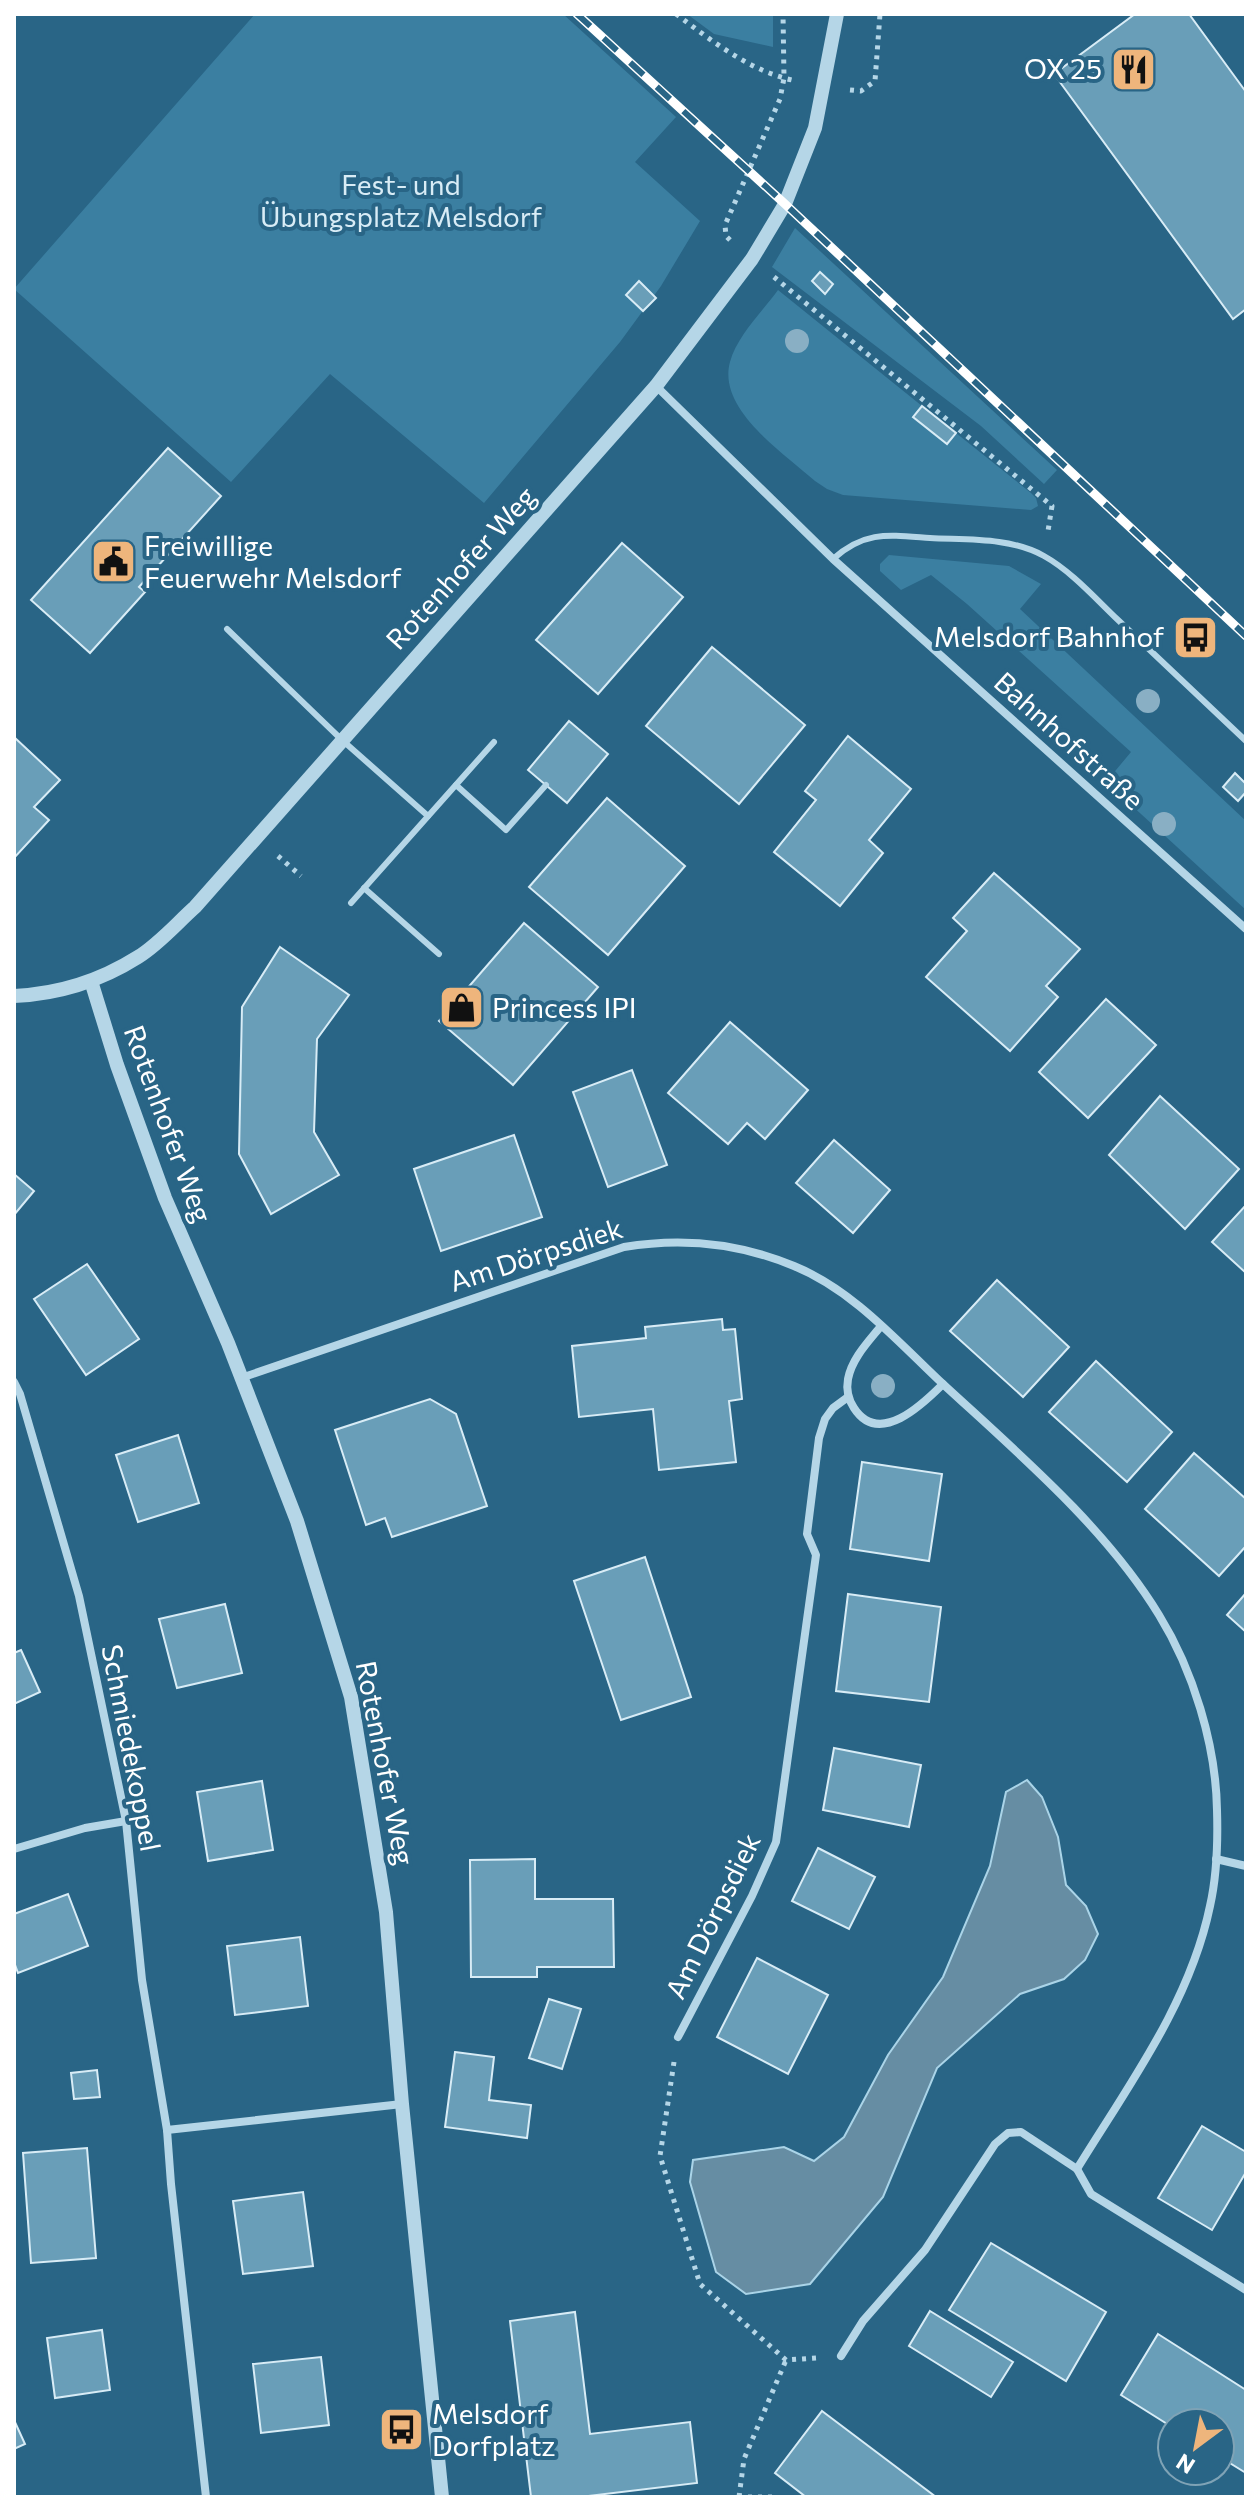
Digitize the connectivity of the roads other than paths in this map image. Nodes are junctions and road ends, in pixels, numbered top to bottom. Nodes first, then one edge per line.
1 (837, 14) edge
2 (656, 386) junction
3 (833, 559) junction
4 (227, 629) dead end
5 (342, 740) junction
6 (1246, 741) edge
7 (494, 742) dead end
8 (456, 785) junction
9 (546, 785) dead end
10 (428, 816) junction
11 (364, 888) junction
12 (351, 903) dead end
13 (1246, 929) edge
14 (439, 954) dead end
15 (91, 981) junction
16 (14, 996) edge
17 (881, 1326) junction
18 (241, 1378) junction
19 (14, 1382) edge
20 (943, 1384) junction
21 (848, 1397) junction
22 (126, 1821) junction
23 (14, 1849) edge
24 (1216, 1859) junction
25 (1246, 1866) edge
26 (678, 2037) road end
27 (402, 2104) junction
28 (167, 2130) junction
29 (1077, 2169) junction
30 (1246, 2290) edge
31 (841, 2356) dead end
32 (206, 2497) edge
33 (442, 2497) edge

1 - 2 street, Rotenhofer Weg
2 - 3 street, Bahnhofstraße
2 - 5 street, Rotenhofer Weg
3 - 6 lane
3 - 13 street, Bahnhofstraße
4 - 5 lane
5 - 10 lane
5 - 15 street, Rotenhofer Weg
7 - 8 lane
8 - 9 lane
8 - 10 lane
10 - 11 lane
11 - 12 lane
11 - 14 lane
15 - 16 street
15 - 18 street, Rotenhofer Weg
17 - 18 street, Am Dörpsdiek
17 - 20 street, Am Dörpsdiek
17 - 21 street, Am Dörpsdiek
18 - 27 street, Rotenhofer Weg
19 - 22 street, Schmiedekoppel
20 - 21 street
20 - 24 street, Am Dörpsdiek
21 - 26 street, Am Dörpsdiek
22 - 23 street
22 - 28 street, Schmiedekoppel
24 - 25 street
24 - 29 street, Am Dörpsdiek
27 - 28 street
27 - 33 street, Rotenhofer Weg
28 - 32 street, Schmiedekoppel
29 - 30 street
29 - 31 street

